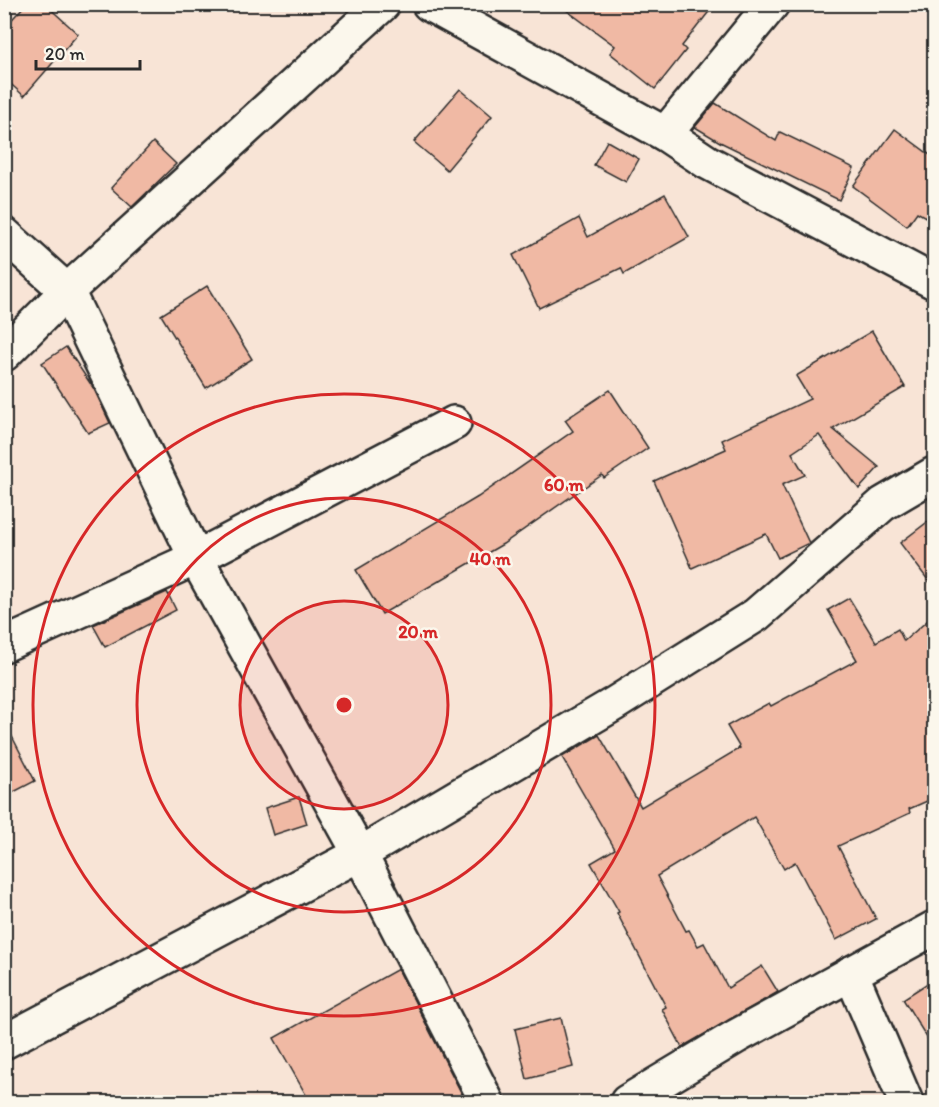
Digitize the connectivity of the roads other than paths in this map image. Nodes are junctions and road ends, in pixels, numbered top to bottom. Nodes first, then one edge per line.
1 (383, 4) edge
2 (429, 4) edge
3 (772, 4) edge
4 (665, 134) junction
5 (4, 234) edge
6 (934, 282) edge
7 (67, 291) junction
8 (4, 354) edge
9 (454, 423) dead end
10 (934, 474) edge
11 (196, 558) junction
12 (4, 645) edge
13 (360, 854) junction
14 (934, 928) edge
15 (851, 974) junction
16 (4, 1042) edge
17 (487, 1102) edge
18 (627, 1102) edge
19 (906, 1102) edge

1 - 7 street
2 - 4 street
3 - 4 street
4 - 6 street
5 - 7 street
7 - 8 street
7 - 11 street
9 - 11 street
10 - 13 street
11 - 12 street
11 - 13 street
13 - 16 street
13 - 17 street
14 - 15 street
15 - 18 street
15 - 19 street

